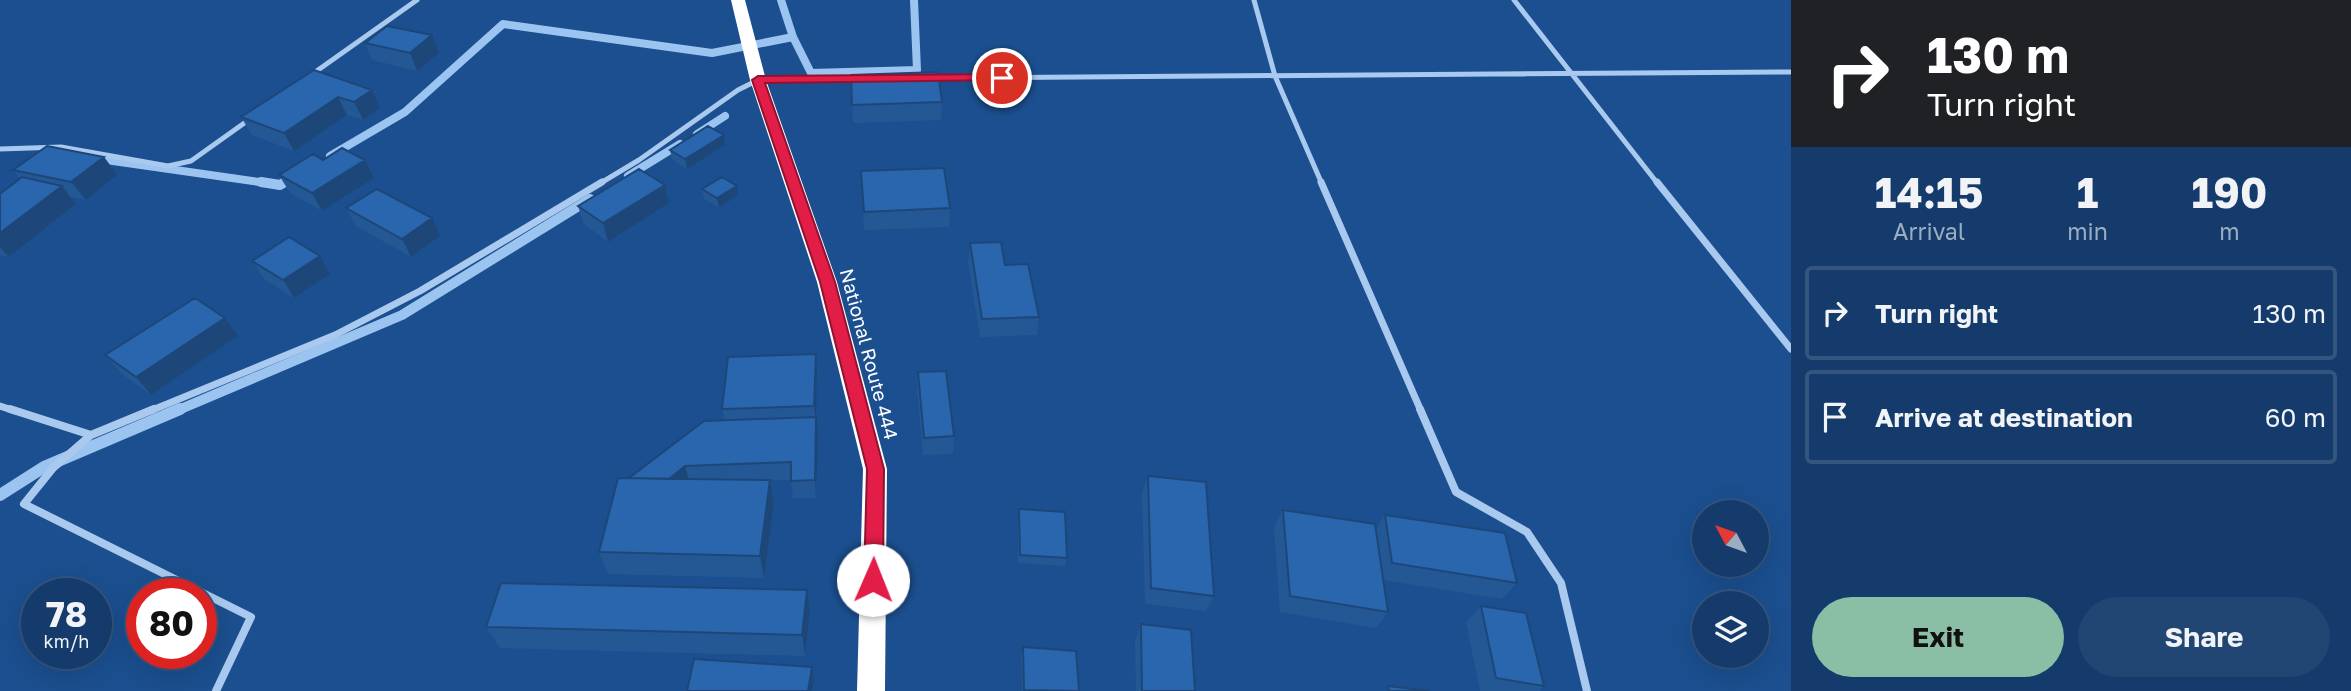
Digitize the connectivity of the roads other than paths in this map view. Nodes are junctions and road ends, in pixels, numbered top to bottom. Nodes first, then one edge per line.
1 (417, 0) edge
2 (738, 0) edge
3 (1254, 0) edge
4 (1514, 0) edge
5 (1791, 72) edge
6 (1569, 73) junction
7 (1275, 76) junction
8 (925, 78) edge
9 (869, 79) edge
10 (758, 80) junction
11 (301, 82) edge
12 (257, 114) edge
13 (61, 147) junction
14 (0, 149) edge
15 (51, 155) edge
16 (1791, 349) edge
17 (0, 406) edge
18 (91, 435) junction
19 (216, 691) edge
20 (872, 691) edge
21 (1587, 691) edge

1 - 11 street
2 - 10 highway, National Route 444
3 - 7 street
4 - 6 street
5 - 6 street
6 - 7 street
6 - 16 street
7 - 8 street
7 - 21 street
9 - 10 street
10 - 18 street
10 - 20 highway, National Route 444
12 - 13 street
13 - 14 street
13 - 15 street
17 - 18 street
18 - 19 street

